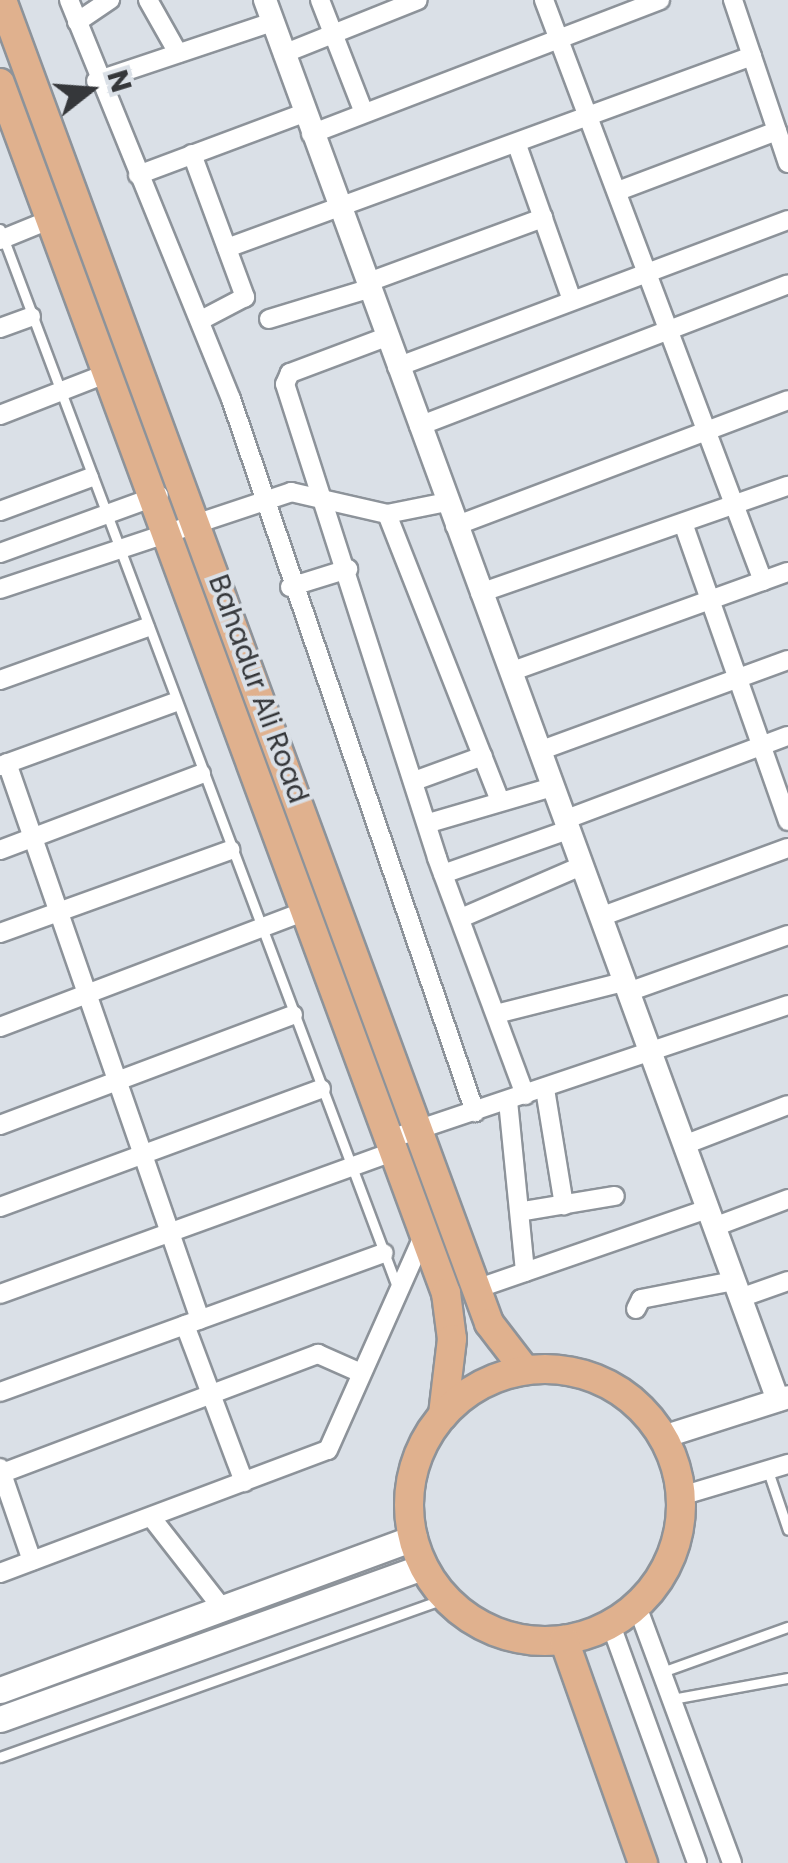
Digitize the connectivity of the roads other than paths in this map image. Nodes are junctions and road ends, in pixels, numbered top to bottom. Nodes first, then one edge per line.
1 (2, 0) edge
2 (69, 0) edge
3 (110, 0) edge
4 (148, 0) edge
5 (320, 0) edge
6 (418, 0) edge
7 (544, 0) edge
8 (660, 0) edge
9 (734, 0) edge
10 (268, 11) edge
11 (77, 22) junction
12 (333, 32) junction
13 (559, 39) junction
14 (178, 53) junction
15 (283, 54) junction
16 (752, 56) junction
17 (96, 81) junction
18 (0, 84) edge
19 (364, 113) junction
20 (590, 118) junction
21 (307, 124) junction
22 (778, 132) junction
23 (517, 145) junction
24 (192, 154) junction
25 (788, 163) edge
26 (138, 174) junction
27 (618, 191) junction
28 (338, 206) junction
29 (543, 218) junction
30 (49, 220) junction
31 (788, 220) edge
32 (1, 236) edge
33 (227, 248) junction
34 (648, 271) junction
35 (788, 284) edge
36 (367, 286) junction
37 (572, 300) junction
38 (32, 317) junction
39 (269, 319) dead end
40 (201, 320) junction
41 (0, 328) edge
42 (670, 330) junction
43 (386, 338) junction
44 (397, 367) junction
45 (103, 376) junction
46 (59, 393) junction
47 (788, 400) edge
48 (0, 415) edge
49 (419, 426) junction
50 (708, 430) junction
51 (89, 478) junction
52 (183, 486) junction
53 (788, 486) edge
54 (148, 500) junction
55 (260, 500) junction
56 (323, 501) junction
57 (447, 502) junction
58 (736, 505) junction
59 (0, 512) edge
60 (386, 514) junction
61 (103, 516) junction
62 (195, 519) junction
63 (683, 523) junction
64 (456, 526) junction
65 (160, 532) junction
66 (114, 548) junction
67 (0, 553) edge
68 (348, 569) junction
69 (788, 572) edge
70 (764, 582) junction
71 (290, 587) junction
72 (0, 589) edge
73 (480, 594) junction
74 (711, 600) junction
75 (145, 628) junction
76 (788, 660) edge
77 (510, 672) junction
78 (740, 678) junction
79 (0, 680) edge
80 (174, 702) junction
81 (788, 736) edge
82 (764, 746) junction
83 (538, 751) junction
84 (483, 756) junction
85 (4, 765) edge
86 (201, 774) junction
87 (418, 780) junction
88 (552, 786) junction
89 (500, 801) junction
90 (788, 821) edge
91 (429, 823) junction
92 (566, 825) junction
93 (33, 837) junction
94 (788, 848) edge
95 (0, 850) edge
96 (230, 850) junction
97 (581, 866) junction
98 (443, 874) junction
99 (59, 912) junction
100 (305, 912) junction
101 (600, 917) junction
102 (461, 918) junction
103 (260, 928) junction
104 (0, 933) edge
105 (788, 935) edge
106 (626, 987) junction
107 (87, 994) junction
108 (788, 1005) edge
109 (500, 1012) junction
110 (293, 1015) junction
111 (0, 1028) edge
112 (650, 1054) junction
113 (118, 1081) junction
114 (322, 1089) junction
115 (545, 1089) junction
116 (517, 1098) junction
117 (788, 1105) edge
118 (475, 1112) junction
119 (0, 1125) edge
120 (422, 1130) junction
121 (684, 1144) junction
122 (393, 1145) junction
123 (143, 1154) junction
124 (352, 1167) junction
125 (614, 1196) dead end
126 (788, 1199) edge
127 (564, 1205) junction
128 (0, 1207) edge
129 (524, 1211) junction
130 (710, 1218) junction
131 (170, 1232) junction
132 (425, 1232) junction
133 (384, 1253) junction
134 (525, 1272) junction
135 (788, 1282) edge
136 (398, 1288) junction
137 (476, 1290) junction
138 (737, 1290) junction
139 (0, 1294) edge
140 (636, 1309) dead end
141 (193, 1322) junction
142 (524, 1370) junction
143 (361, 1373) junction
144 (0, 1392) edge
145 (210, 1395) junction
146 (783, 1399) edge
147 (443, 1415) junction
148 (663, 1437) junction
149 (788, 1464) edge
150 (768, 1471) junction
151 (1, 1472) edge
152 (244, 1482) junction
153 (681, 1496) junction
154 (151, 1517) junction
155 (788, 1530) edge
156 (414, 1538) junction
157 (32, 1561) junction
158 (424, 1566) junction
159 (0, 1573) edge
160 (446, 1598) junction
161 (637, 1606) junction
162 (222, 1608) junction
163 (610, 1625) junction
164 (788, 1627) edge
165 (564, 1640) junction
166 (662, 1672) junction
167 (788, 1678) edge
168 (0, 1690) edge
169 (672, 1700) junction
170 (0, 1719) edge
171 (0, 1757) edge
172 (643, 1863) edge
173 (697, 1863) edge
174 (732, 1863) edge

1 - 52 main road, Bahadur Ali Road
2 - 11 street
3 - 11 street
4 - 14 street
5 - 12 street
6 - 12 street
7 - 13 street
8 - 13 street
9 - 16 street
10 - 14 street
10 - 15 street
11 - 17 street
12 - 15 street
12 - 19 street
13 - 19 street
13 - 20 street
14 - 17 street
15 - 21 street
16 - 20 street
16 - 22 street
17 - 26 street
18 - 30 main road, Bahadur Ali Road
19 - 21 street
20 - 23 street
20 - 27 street
21 - 24 street
21 - 28 street
22 - 25 street
22 - 27 street
23 - 28 street
23 - 29 street
24 - 26 street
24 - 33 street
26 - 40 street
27 - 34 street
28 - 33 street
28 - 36 street
29 - 36 street
29 - 37 street
30 - 32 street
30 - 45 main road, Bahadur Ali Road
31 - 34 street
32 - 38 lane
33 - 40 street
34 - 37 street
34 - 42 street
35 - 42 street
36 - 39 street
36 - 43 street
37 - 44 street
38 - 41 street
38 - 46 lane
40 - 55 street
42 - 49 street
42 - 50 street
43 - 44 street
43 - 56 street
44 - 49 street
45 - 46 street
45 - 54 main road, Bahadur Ali Road
46 - 48 street
46 - 51 lane
47 - 50 street
49 - 57 street
50 - 58 street
50 - 64 street
51 - 59 street
51 - 61 lane
52 - 54 street
52 - 62 main road, Bahadur Ali Road
53 - 58 street
54 - 61 street
54 - 65 main road, Bahadur Ali Road
55 - 56 street
55 - 62 street
55 - 71 street
56 - 60 street
56 - 68 street
57 - 60 street
57 - 64 street
58 - 63 street
58 - 70 street
60 - 84 street
61 - 66 lane
61 - 67 street
62 - 65 street
62 - 120 main road, Bahadur Ali Road
63 - 73 street
63 - 74 street
64 - 73 street
65 - 66 street
65 - 100 main road, Bahadur Ali Road
66 - 72 street
66 - 75 lane
68 - 71 street
68 - 87 street
69 - 70 street
70 - 74 street
71 - 118 street
73 - 77 street
74 - 77 street
74 - 78 street
75 - 79 street
75 - 80 lane
76 - 78 street
77 - 83 street
78 - 82 street
78 - 83 street
80 - 85 street
80 - 86 lane
81 - 82 street
82 - 90 street
82 - 92 street
83 - 88 street
84 - 87 street
84 - 89 street
85 - 93 street
86 - 93 street
86 - 96 lane
87 - 91 street
88 - 89 street
88 - 92 street
89 - 91 street
91 - 98 street
92 - 97 street
92 - 98 street
93 - 95 street
93 - 99 street
94 - 101 street
96 - 99 street
96 - 103 lane
97 - 101 street
97 - 102 street
98 - 102 street
99 - 104 street
99 - 107 street
100 - 103 street
100 - 122 main road, Bahadur Ali Road
101 - 106 street
102 - 109 street
103 - 107 street
103 - 110 lane
105 - 106 street
106 - 109 street
106 - 112 street
107 - 111 street
107 - 113 street
108 - 112 street
109 - 116 street
110 - 113 street
110 - 114 lane
112 - 115 street
112 - 121 street
113 - 119 street
113 - 123 street
114 - 123 street
114 - 124 lane
115 - 116 street
115 - 127 street
116 - 118 street
116 - 129 street
117 - 121 street
118 - 120 street
120 - 122 street
120 - 137 main road, Bahadur Ali Road
121 - 130 street
122 - 124 street
122 - 132 main road, Bahadur Ali Road
123 - 128 street
123 - 131 street
124 - 131 street
124 - 133 lane
125 - 127 street
126 - 130 street
127 - 129 street
129 - 134 street
130 - 134 street
130 - 138 street
131 - 139 street
131 - 141 street
132 - 136 street
132 - 147 main road, Bahadur Ali Road
133 - 136 lane
133 - 141 street
134 - 137 street
135 - 138 street
136 - 143 street
137 - 142 main road, Bahadur Ali Road
138 - 140 street
138 - 146 street
141 - 144 street
141 - 145 street
142 - 147 main road
142 - 148 main road
143 - 145 street
143 - 152 street
145 - 151 street
145 - 152 street
146 - 148 street
147 - 156 main road
148 - 153 main road
149 - 150 street
150 - 153 street
150 - 155 lane
151 - 157 street
152 - 154 street
153 - 161 main road
154 - 157 street
154 - 162 street
156 - 158 main road
156 - 162 main road
157 - 159 street
158 - 160 main road
158 - 170 main road
160 - 165 main road
160 - 171 lane
161 - 163 main road
161 - 166 street
162 - 168 main road
163 - 165 main road
163 - 173 street
164 - 166 lane
165 - 172 main road
166 - 169 street
167 - 169 lane
169 - 174 street

